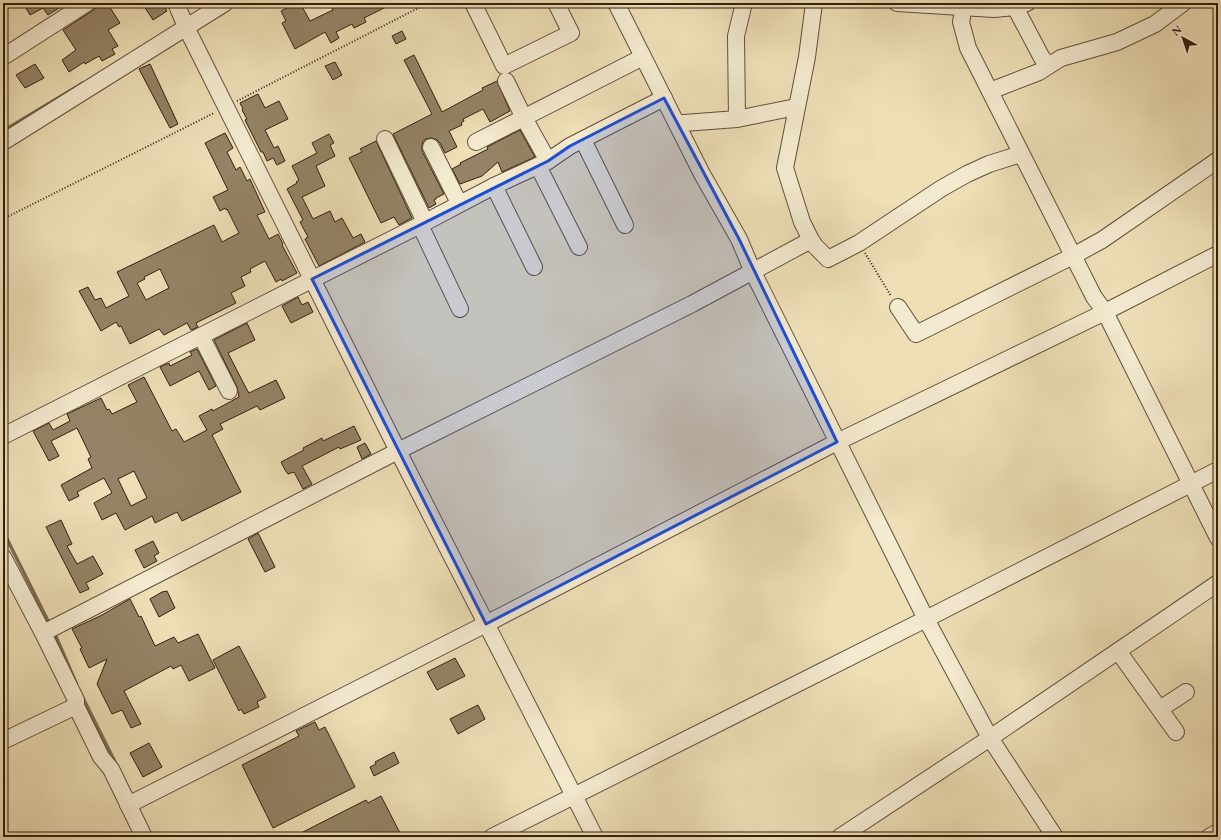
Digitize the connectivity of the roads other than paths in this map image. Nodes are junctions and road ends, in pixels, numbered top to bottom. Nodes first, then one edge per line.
1 (87, 3) edge
2 (176, 3) edge
3 (225, 3) edge
4 (474, 3) edge
5 (556, 3) edge
6 (616, 3) edge
7 (744, 3) edge
8 (814, 3) edge
9 (897, 3) edge
10 (1183, 3) edge
11 (1021, 5) edge
12 (964, 6) junction
13 (186, 27) junction
14 (3, 56) edge
15 (643, 57) junction
16 (1049, 65) junction
17 (506, 81) dead end
18 (990, 91) junction
19 (664, 98) junction
20 (796, 107) junction
21 (524, 118) junction
22 (737, 119) junction
23 (677, 124) junction
24 (385, 139) dead end
25 (583, 140) junction
26 (3, 142) edge
27 (476, 142) dead end
28 (431, 147) dead end
29 (1021, 154) junction
30 (1218, 160) edge
31 (543, 164) junction
32 (494, 186) junction
33 (460, 204) junction
34 (422, 224) junction
35 (625, 225) dead end
36 (811, 240) junction
37 (579, 247) dead end
38 (1218, 254) edge
39 (1073, 256) junction
40 (534, 267) dead end
41 (752, 272) junction
42 (312, 279) junction
43 (898, 307) road end
44 (460, 308) dead end
45 (1105, 312) junction
46 (200, 336) junction
47 (229, 391) dead end
48 (3, 436) edge
49 (837, 442) junction
50 (398, 451) junction
51 (1218, 470) edge
52 (1190, 485) junction
53 (1218, 538) edge
54 (3, 557) edge
55 (7, 574) edge
56 (1218, 583) edge
57 (926, 619) junction
58 (486, 624) junction
59 (43, 633) junction
60 (1118, 651) junction
61 (1186, 692) dead end
62 (76, 706) junction
63 (1160, 709) junction
64 (1176, 732) dead end
65 (990, 738) junction
66 (3, 741) edge
67 (574, 796) junction
68 (128, 805) junction
69 (1218, 832) edge
70 (142, 836) edge
71 (492, 837) edge
72 (595, 837) edge
73 (840, 837) edge
74 (1055, 837) edge
75 (1209, 837) edge

1 - 14 street
2 - 13 street
3 - 13 street
4 - 5 street
6 - 15 street
7 - 22 street
8 - 20 street
9 - 12 street
10 - 16 street
11 - 12 street
11 - 16 street
12 - 18 street
13 - 26 street
13 - 42 street
15 - 19 street
15 - 21 street
16 - 18 street
17 - 21 street
18 - 29 street
19 - 23 street
19 - 25 street
20 - 22 street
20 - 36 street
21 - 27 street
21 - 31 street
22 - 23 street
23 - 41 street
24 - 34 street
25 - 31 street
25 - 35 street
28 - 33 street
29 - 36 street
29 - 39 street
30 - 39 street
31 - 32 street
31 - 37 street
32 - 33 street
32 - 40 street
33 - 34 street
34 - 42 street
34 - 44 street
36 - 41 street
38 - 45 street
39 - 43 street
39 - 45 street
41 - 49 street
41 - 50 street
42 - 46 street
42 - 50 street
45 - 49 street
45 - 52 street
46 - 47 street
46 - 48 street
49 - 57 street
49 - 58 street
50 - 58 street
50 - 59 street
51 - 52 street
52 - 53 street
52 - 57 street
54 - 55 street
55 - 59 street
56 - 60 street
57 - 65 street
57 - 67 street
58 - 67 street
58 - 68 street
59 - 62 street
60 - 63 street
60 - 65 street
61 - 63 street
62 - 66 street
62 - 68 street
63 - 64 street
65 - 73 street
65 - 74 street
67 - 71 street
67 - 72 street
68 - 70 street
69 - 75 street

